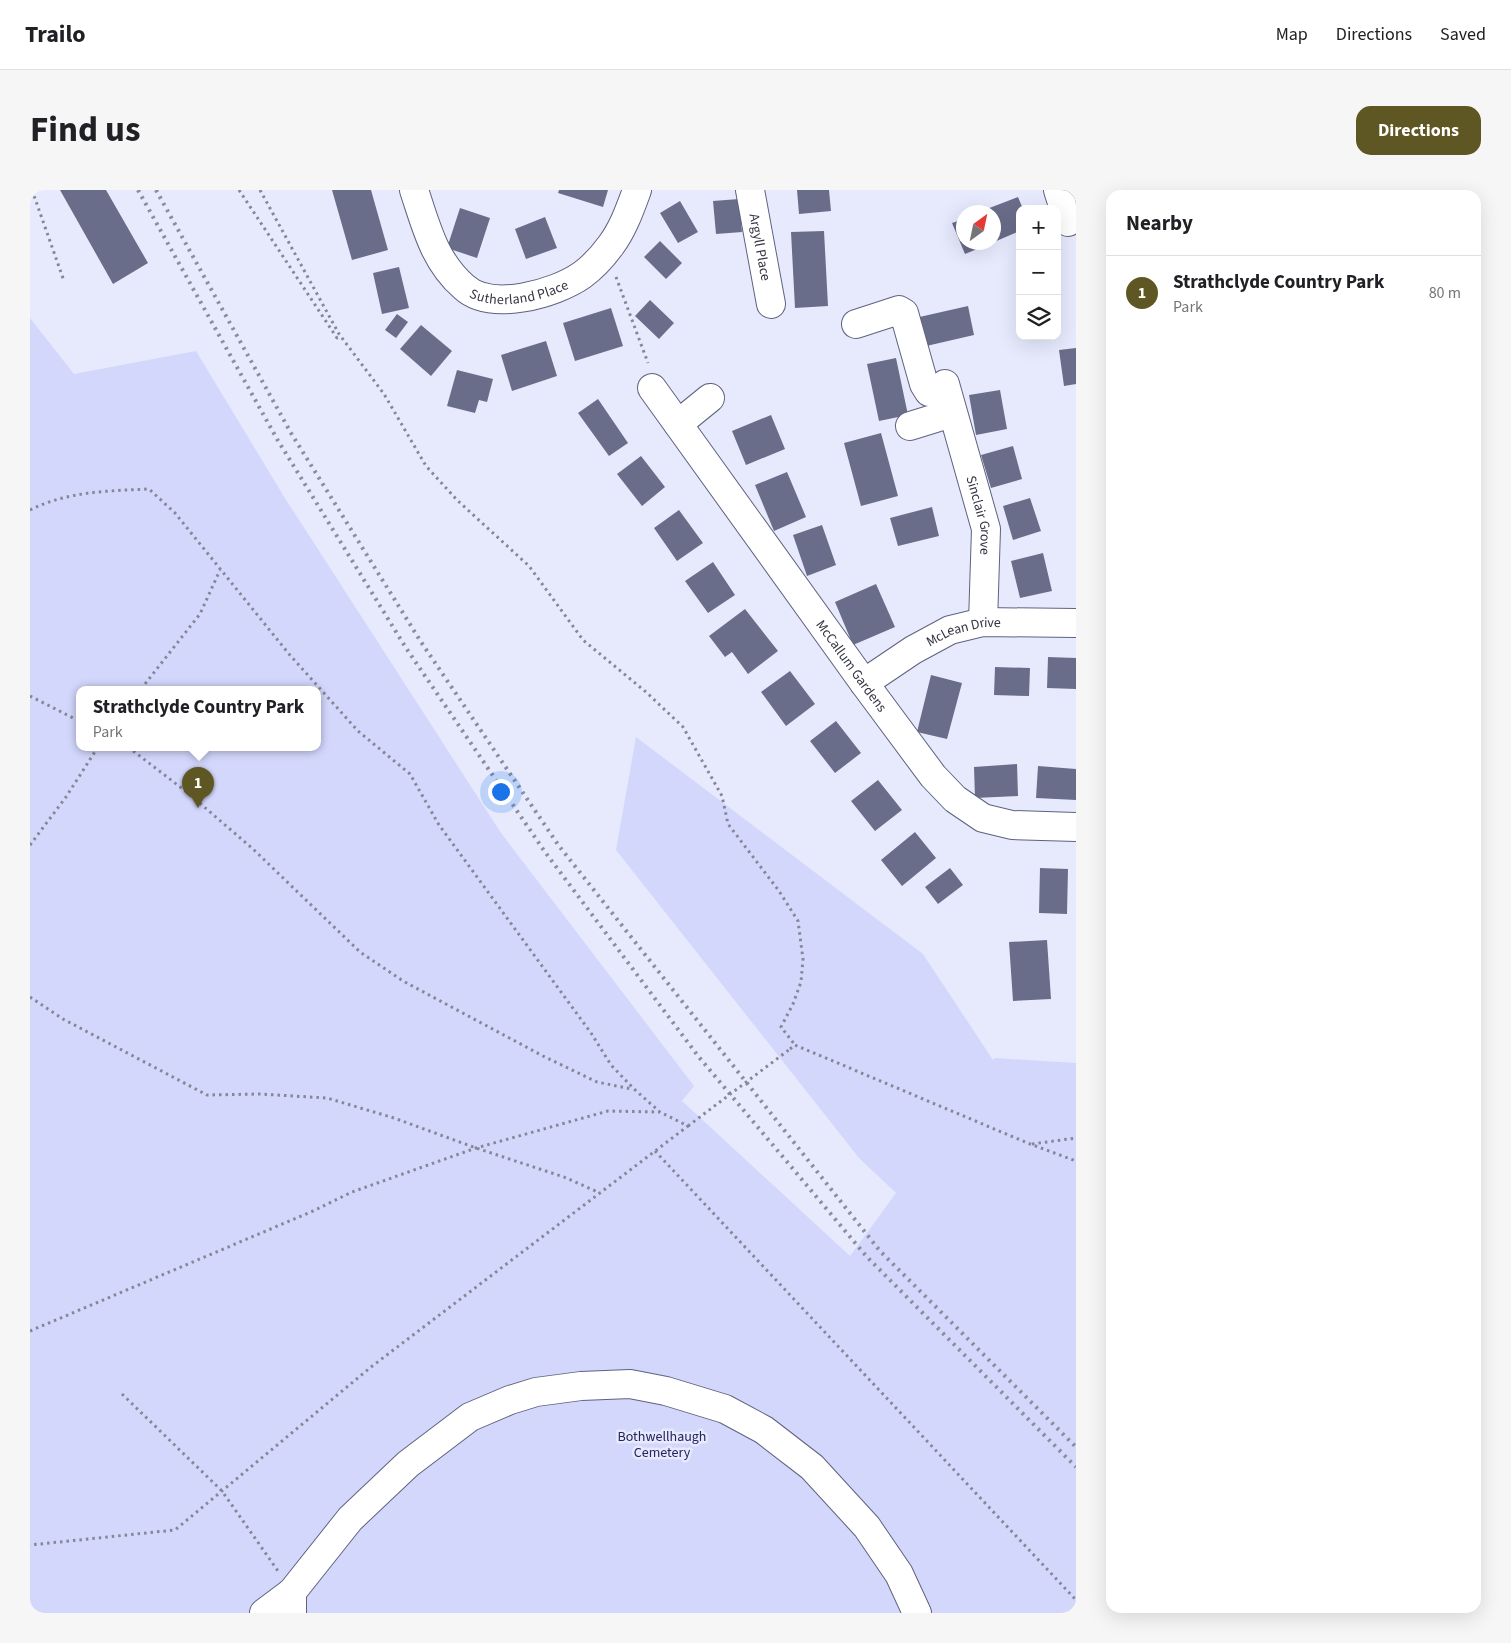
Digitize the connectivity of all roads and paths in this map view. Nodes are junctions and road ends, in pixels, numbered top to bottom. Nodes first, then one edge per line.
1 (32, 190) edge
2 (239, 190) edge
3 (260, 190) edge
4 (414, 190) edge
5 (637, 190) edge
6 (750, 190) edge
7 (1058, 190) edge
8 (1068, 222) dead end
9 (601, 257) junction
10 (64, 281) dead end
11 (771, 304) dead end
12 (856, 324) dead end
13 (339, 334) junction
14 (652, 388) joint
15 (710, 398) dead end
16 (952, 413) junction
17 (678, 424) junction
18 (910, 426) dead end
19 (30, 510) edge
20 (221, 569) junction
21 (983, 622) junction
22 (1076, 623) edge
23 (864, 683) junction
24 (143, 686) edge
25 (318, 686) edge
26 (321, 690) edge
27 (30, 696) edge
28 (76, 719) edge
29 (95, 751) edge
30 (133, 751) edge
31 (1076, 827) edge
32 (30, 845) edge
33 (30, 997) edge
34 (795, 1045) junction
35 (634, 1090) junction
36 (660, 1112) junction
37 (688, 1126) junction
38 (1076, 1138) edge
39 (1030, 1144) junction
40 (476, 1148) junction
41 (654, 1151) junction
42 (1076, 1161) edge
43 (600, 1193) junction
44 (30, 1331) edge
45 (122, 1394) dead end
46 (222, 1491) junction
47 (30, 1545) edge
48 (1076, 1600) edge
49 (292, 1603) edge
50 (264, 1613) edge
51 (916, 1613) edge

1 - 10 path
2 - 13 path
3 - 13 path
4 - 9 street, Sutherland Place
5 - 9 street, Sutherland Place
6 - 11 street, Argyll Place
7 - 8 street
9 - 14 path
12 - 16 street, Sinclair Grove
13 - 34 path
14 - 17 street, McCallum Gardens
15 - 17 street
16 - 18 street
16 - 21 street, Sinclair Grove
17 - 23 street, McCallum Gardens
19 - 20 path
20 - 24 path
20 - 25 path
21 - 22 street, McLean Drive
21 - 23 street, McLean Drive
23 - 31 street, McCallum Gardens
26 - 35 path
27 - 28 path
29 - 32 path
30 - 35 path
33 - 40 path
34 - 37 path, bridge
34 - 39 path
35 - 36 path
36 - 37 path
36 - 40 path
37 - 41 path
38 - 39 path
39 - 42 path
40 - 43 path
40 - 44 path
41 - 43 path
41 - 48 path
43 - 46 path
45 - 46 path
46 - 47 path
46 - 49 path
49 - 50 street
49 - 51 street

